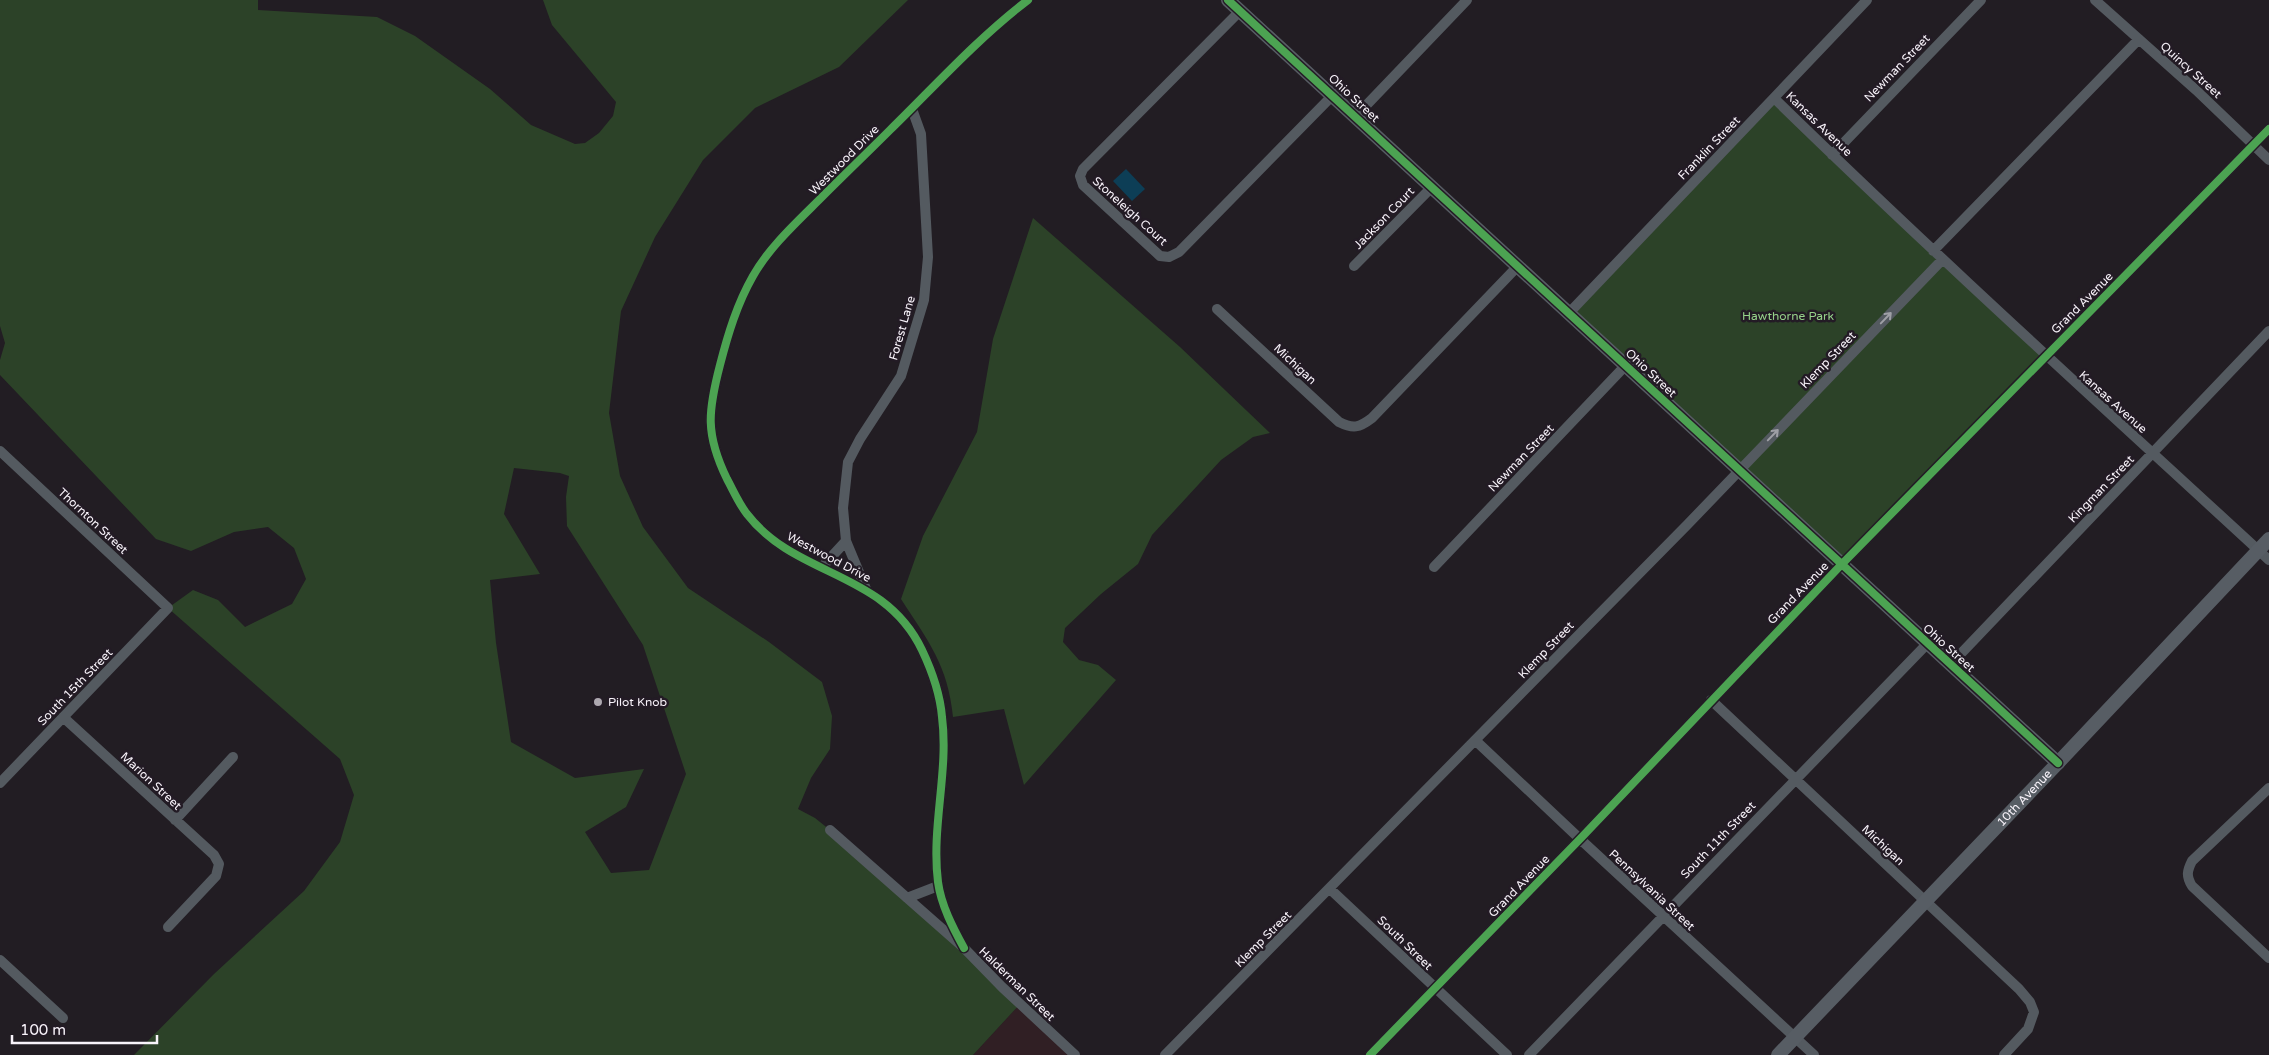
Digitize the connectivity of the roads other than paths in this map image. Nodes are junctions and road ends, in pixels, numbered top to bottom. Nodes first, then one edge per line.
1 (1028, 0) edge
2 (1228, 0) edge
3 (1467, 0) edge
4 (1867, 0) edge
5 (1981, 0) edge
6 (2095, 0) edge
7 (1240, 11) junction
8 (2138, 39) junction
9 (1333, 95) junction
10 (1774, 98) junction
11 (912, 109) junction
12 (1356, 116) junction
13 (2269, 129) edge
14 (2253, 146) junction
15 (1832, 155) junction
16 (2269, 160) edge
17 (1432, 186) junction
18 (1933, 251) junction
19 (1942, 260) junction
20 (1354, 266) dead end
21 (1517, 267) junction
22 (1217, 309) dead end
23 (1569, 313) junction
24 (2269, 331) edge
25 (2045, 356) junction
26 (1626, 365) junction
27 (0, 451) edge
28 (2152, 454) junction
29 (1739, 470) junction
30 (2269, 539) edge
31 (846, 541) junction
32 (2258, 550) junction
33 (2269, 560) edge
34 (1841, 565) junction
35 (1434, 567) dead end
36 (822, 568) junction
37 (866, 589) junction
38 (168, 608) joint
39 (1927, 644) junction
40 (1951, 664) junction
41 (1711, 700) junction
42 (63, 717) junction
43 (1476, 741) junction
44 (232, 757) dead end
45 (2058, 763) junction
46 (1795, 778) junction
47 (0, 782) edge
48 (2269, 788) edge
49 (175, 820) junction
50 (830, 830) dead end
51 (1580, 840) junction
52 (938, 886) junction
53 (1330, 889) junction
54 (906, 898) junction
55 (1924, 901) junction
56 (1662, 916) junction
57 (168, 927) dead end
58 (964, 948) junction
59 (2269, 958) edge
60 (0, 960) edge
61 (1434, 988) junction
62 (63, 1018) dead end
63 (1795, 1037) junction
64 (1075, 1055) edge
65 (1165, 1055) edge
66 (1370, 1055) edge
67 (1507, 1055) edge
68 (1529, 1055) edge
69 (1778, 1055) edge
70 (1814, 1055) edge
71 (2004, 1055) edge

1 - 11 street, Westwood Drive
2 - 7 street, Ohio Street
3 - 12 street
4 - 10 street, Franklin Street
5 - 15 street, Newman Street
6 - 8 street, Quincy Street
7 - 9 street, Ohio Street
7 - 9 street, Stoneleigh Court
8 - 14 street, Quincy Street
8 - 18 street
9 - 12 street, Ohio Street
10 - 15 street, Kansas Avenue
10 - 23 street, Franklin Street
11 - 31 street, Forest Lane
11 - 36 street, Westwood Drive
12 - 17 street, Ohio Street
13 - 14 street, Grand Avenue
14 - 16 street, Quincy Street
14 - 25 street, Grand Avenue
15 - 18 street, Kansas Avenue
17 - 20 street, Jackson Court
17 - 21 street, Ohio Street
18 - 19 street, Kansas Avenue
19 - 25 street, Kansas Avenue
29 -> 19 street, Klemp Street
21 - 22 street, Michigan
21 - 23 street, Ohio Street
23 - 26 street, Ohio Street
24 - 28 street, Kingman Street
25 - 28 street, Kansas Avenue
25 - 34 street, Grand Avenue
26 - 29 street, Ohio Street
26 - 35 street, Newman Street
27 - 38 street, Thornton Street
28 - 32 street, Kansas Avenue
28 - 40 street, Kingman Street
29 - 34 street, Ohio Street
29 - 43 street, Klemp Street
30 - 32 street, 10th Avenue
31 - 36 street
31 - 37 street, Forest Lane
32 - 33 street, Kansas Avenue
32 - 45 street, 10th Avenue
34 - 39 street, Ohio Street
34 - 41 street, Grand Avenue
36 - 37 street, Westwood Drive
37 - 52 street, Westwood Drive
38 - 42 street, South 15th Street
39 - 40 street, Ohio Street
39 - 46 street, South 11th Street
40 - 45 street, Ohio Street
41 - 46 street, Michigan
41 - 51 street, Grand Avenue
42 - 47 street, South 15th Street
42 - 49 street, Marion Street
43 - 51 street, Pennsylvania Street
43 - 53 street, Klemp Street
44 - 49 street
45 - 55 street, 10th Avenue
46 - 55 street, Michigan
46 - 56 street, South 11th Street
48 - 59 street
49 - 57 street, Marion Street
50 - 54 street, Halderman Street
51 - 56 street, Pennsylvania Street
51 - 61 street, Grand Avenue
52 - 54 street
52 - 58 street, Westwood Drive
53 - 61 street, South Street
53 - 65 street, Klemp Street
54 - 58 street, Halderman Street
55 - 63 street, 10th Avenue
55 - 71 street, Michigan
56 - 63 street, Pennsylvania Street
56 - 68 street, South 11th Street
58 - 64 street, Halderman Street
60 - 62 street
61 - 66 street, Grand Avenue
61 - 67 street, South Street
63 - 69 street, 10th Avenue
63 - 70 street, Pennsylvania Street

